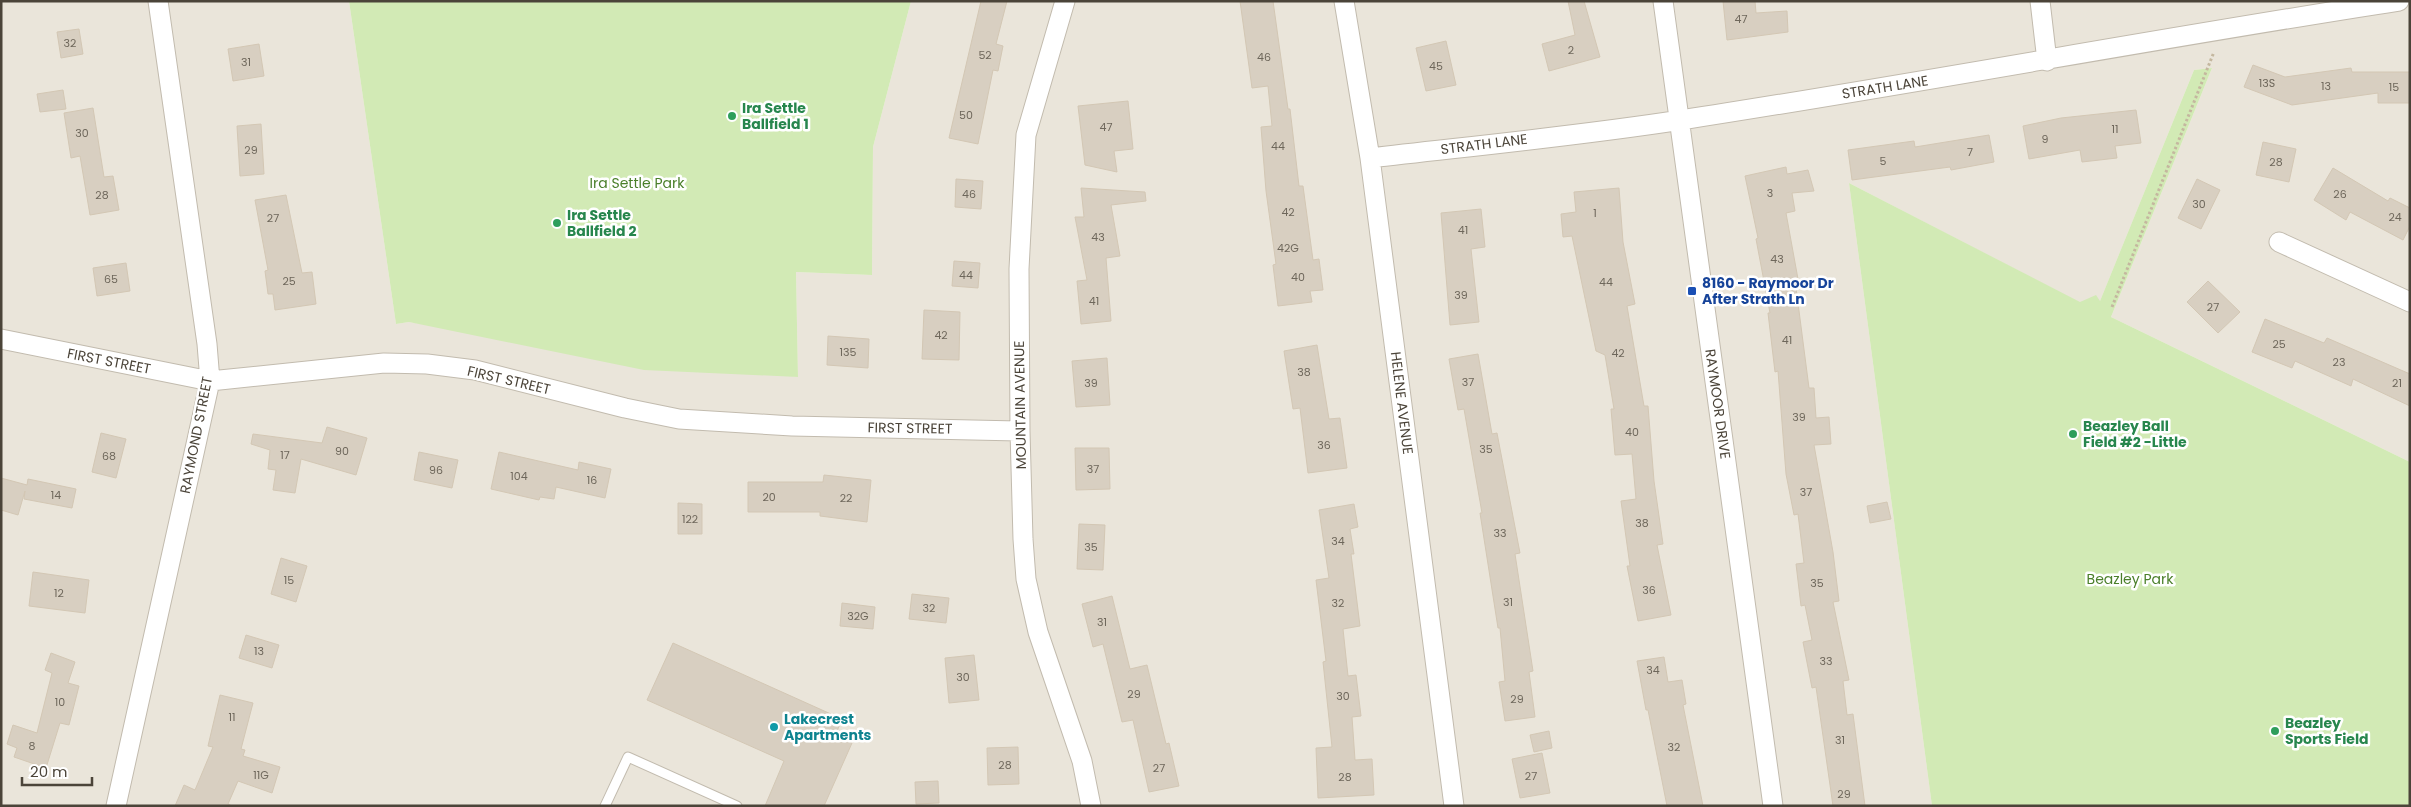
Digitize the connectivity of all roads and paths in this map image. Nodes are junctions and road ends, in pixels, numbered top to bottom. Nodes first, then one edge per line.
1 (158, 1) edge
2 (1065, 1) edge
3 (1344, 1) edge
4 (1663, 1) edge
5 (2040, 1) edge
6 (2398, 1) edge
7 (2223, 28) junction
8 (2047, 60) junction
9 (1679, 120) junction
10 (1370, 158) junction
11 (2279, 242) dead end
12 (2410, 302) edge
13 (2112, 307) dead end
14 (1, 339) edge
15 (210, 382) junction
16 (1020, 431) junction
17 (116, 806) edge
18 (605, 806) edge
19 (737, 806) edge
20 (1091, 806) edge
21 (1454, 806) edge
22 (1773, 806) edge

1 - 15 street, RAYMOND STREET
2 - 16 street, MOUNTAIN AVENUE
3 - 10 street, HELENE AVENUE
4 - 9 street, RAYMOOR DRIVE
5 - 8 street
6 - 7 street, STRATH LANE
7 - 8 street, STRATH LANE
7 - 13 path
8 - 9 street, STRATH LANE
9 - 10 street, STRATH LANE
9 - 22 street, RAYMOOR DRIVE
10 - 21 street, HELENE AVENUE
11 - 12 street
14 - 15 street, FIRST STREET
15 - 16 street, FIRST STREET
15 - 17 street, RAYMOND STREET
16 - 20 street, MOUNTAIN AVENUE
18 - 19 lane

